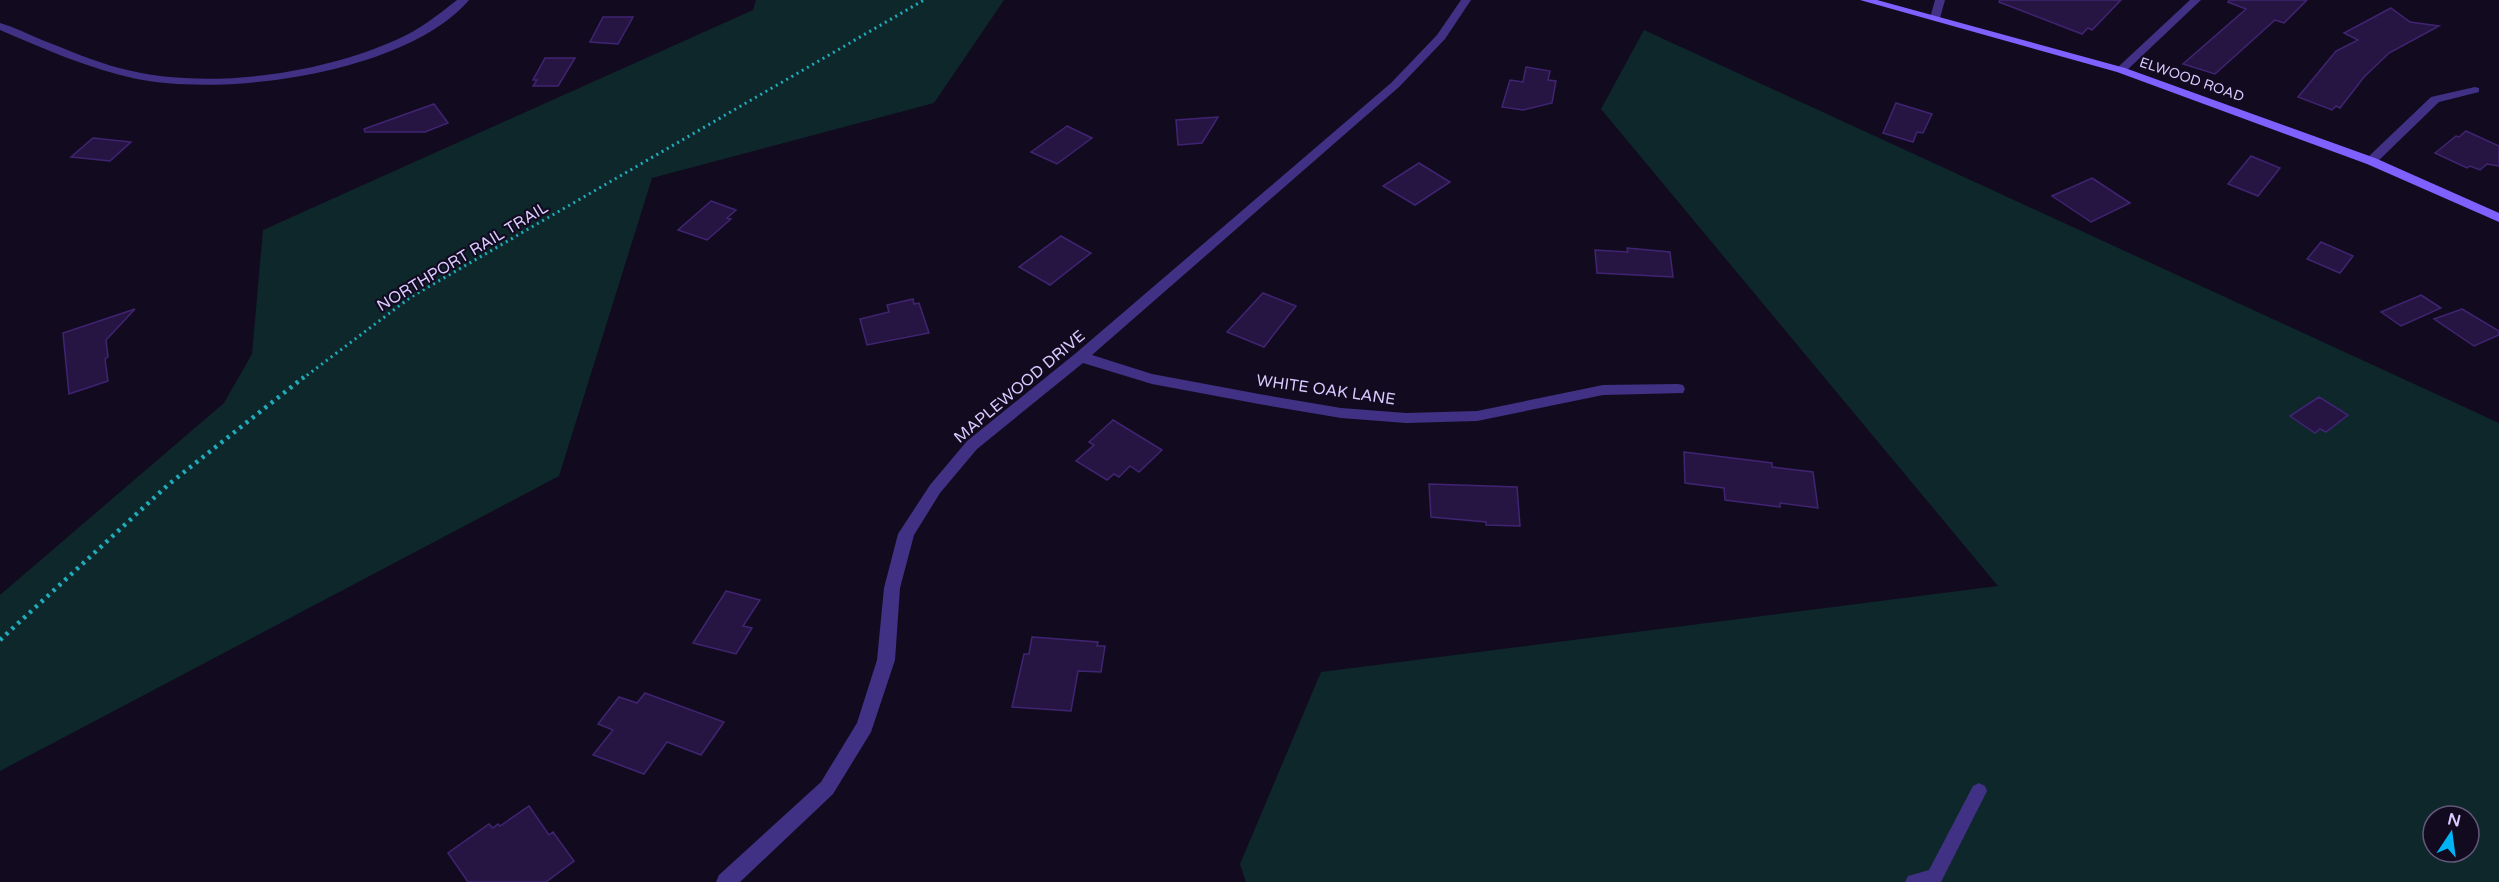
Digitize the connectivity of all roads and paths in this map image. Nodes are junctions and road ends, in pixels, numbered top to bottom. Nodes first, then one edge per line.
1 (464, 0) edge
2 (924, 0) edge
3 (1466, 0) edge
4 (1865, 0) edge
5 (1940, 0) edge
6 (2196, 0) edge
7 (1935, 18) junction
8 (0, 26) edge
9 (2121, 70) junction
10 (2475, 90) dead end
11 (2371, 161) junction
12 (2499, 218) edge
13 (1081, 357) junction
14 (1678, 389) dead end
15 (0, 640) edge
16 (1979, 791) dead end
17 (1933, 879) edge
18 (726, 882) edge
19 (1914, 882) edge

1 - 8 street
2 - 15 path, NORTHPORT RAIL TRAIL
3 - 13 street, MAPLEWOOD DRIVE
4 - 7 main road, ELWOOD ROAD
5 - 7 street
6 - 9 street
7 - 9 main road, ELWOOD ROAD
9 - 11 main road, ELWOOD ROAD
10 - 11 street
11 - 12 main road, ELWOOD ROAD
13 - 14 street, WHITE OAK LANE
13 - 18 street, MAPLEWOOD DRIVE
16 - 17 lane
17 - 19 lane

